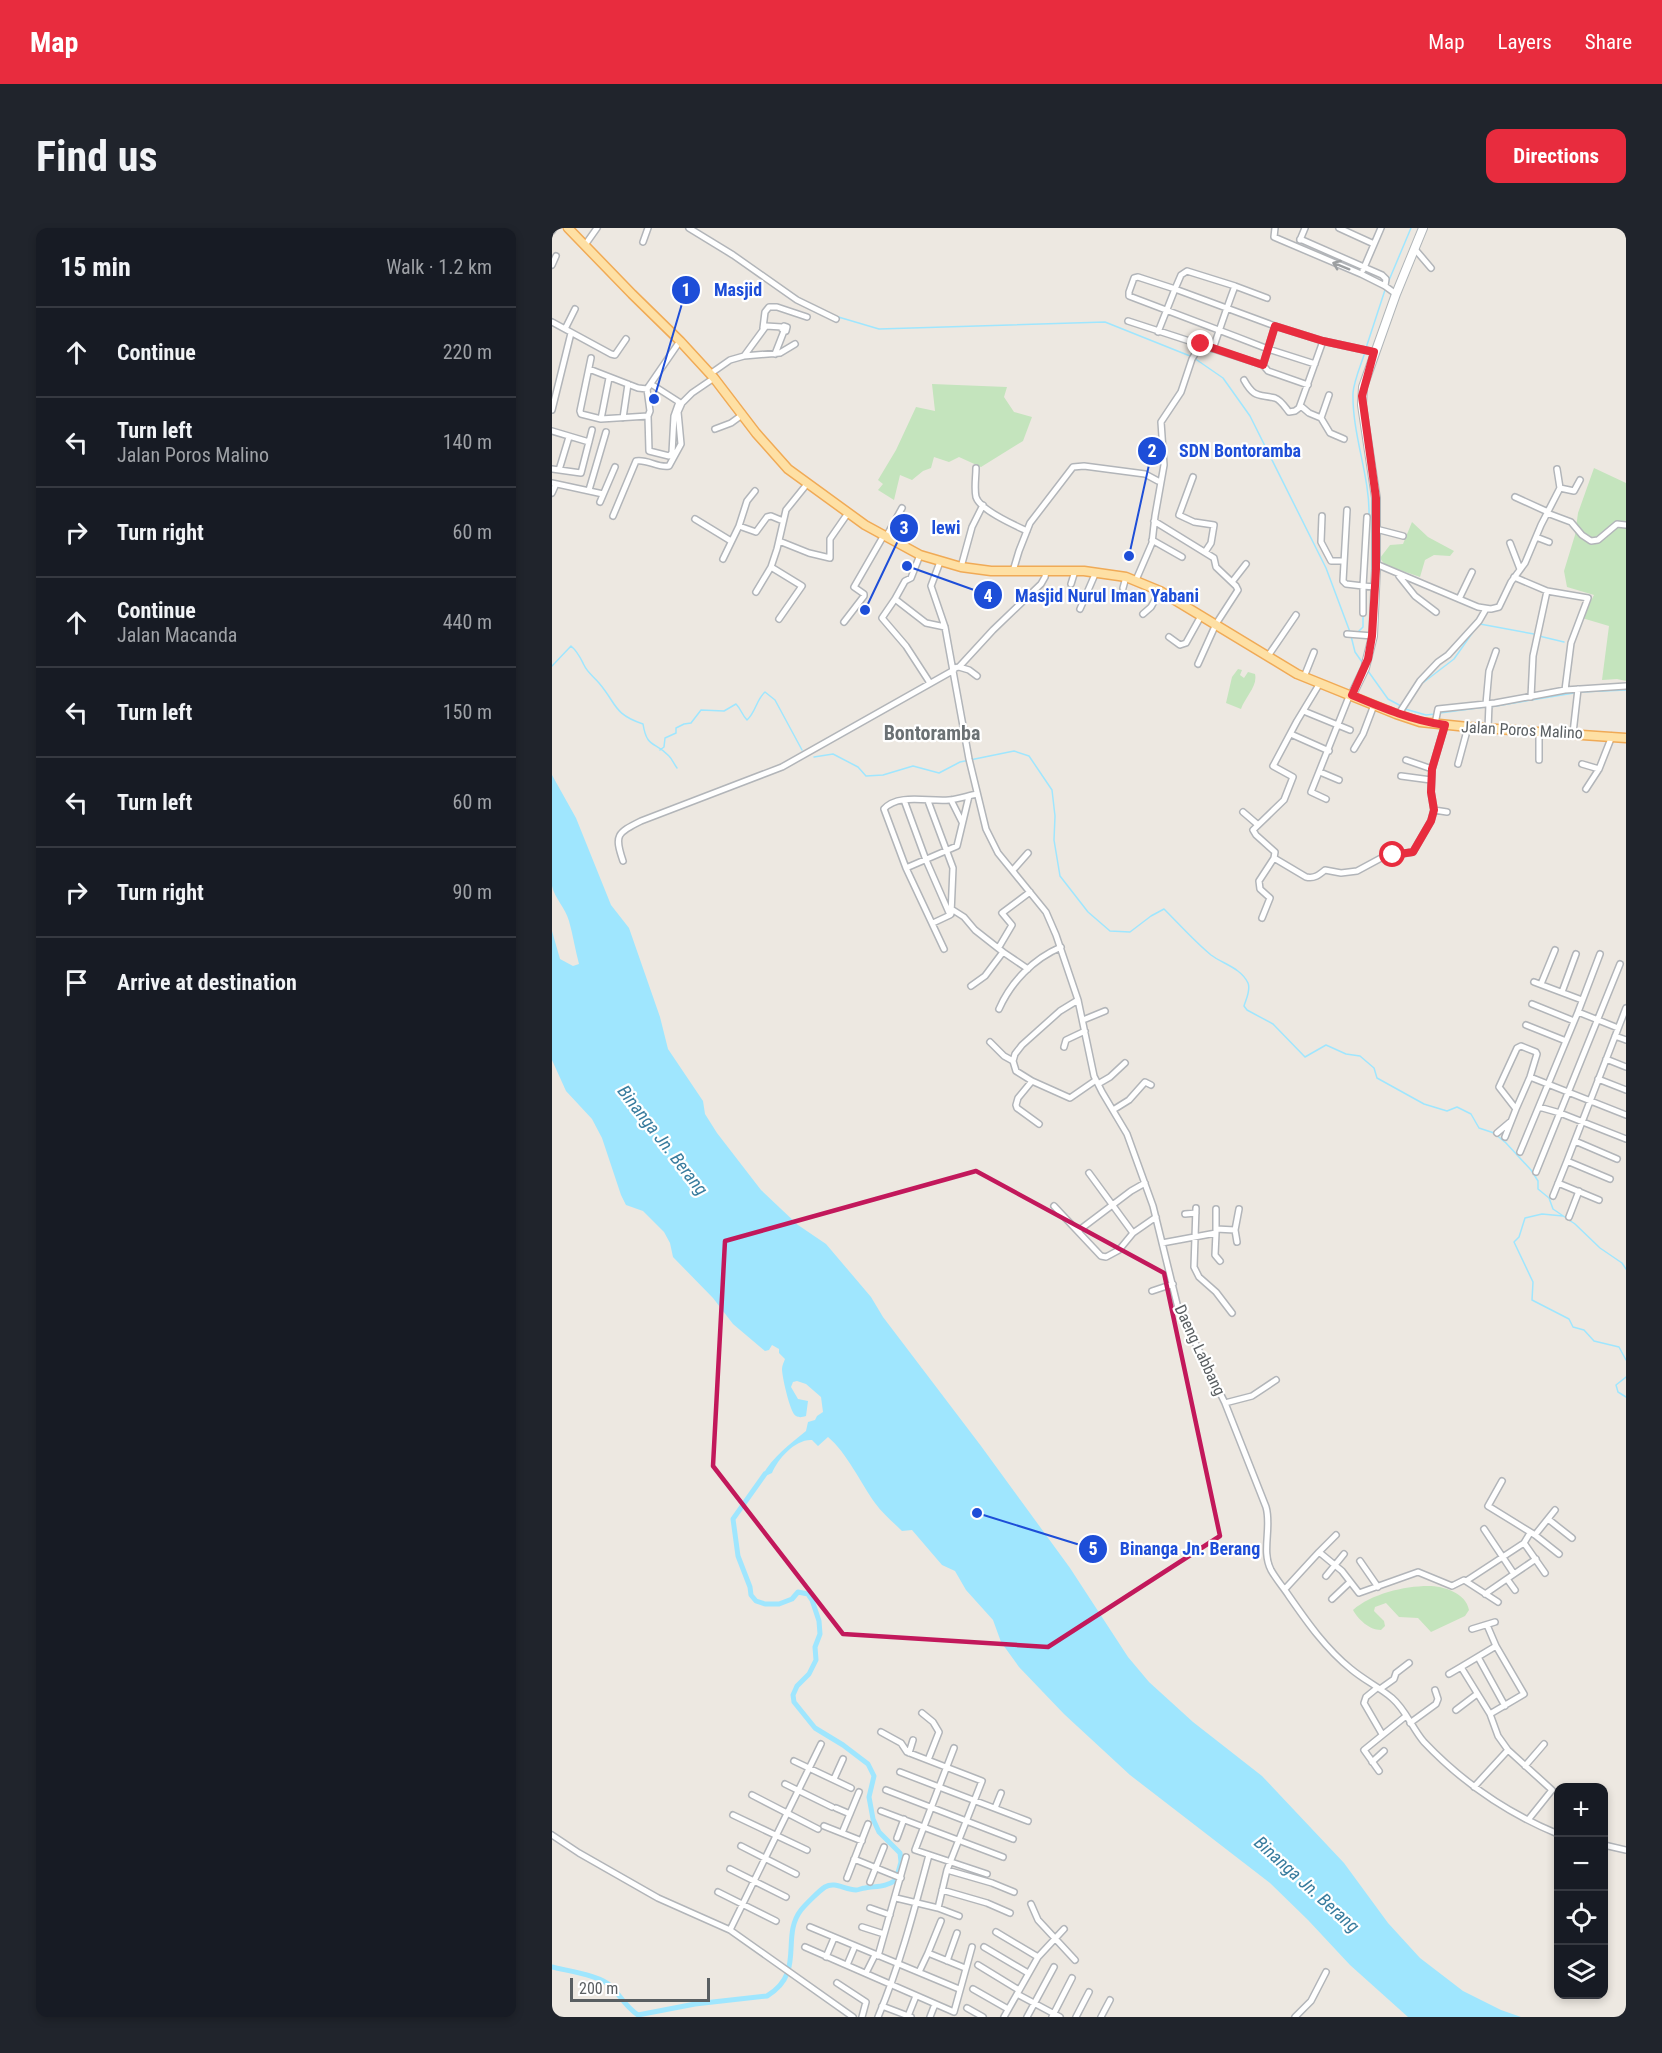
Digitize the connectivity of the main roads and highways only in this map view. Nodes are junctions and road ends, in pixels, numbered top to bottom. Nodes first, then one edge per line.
1 (568, 228) edge
2 (1626, 738) edge

1 - 2 main road, Jalan Poros Malino

